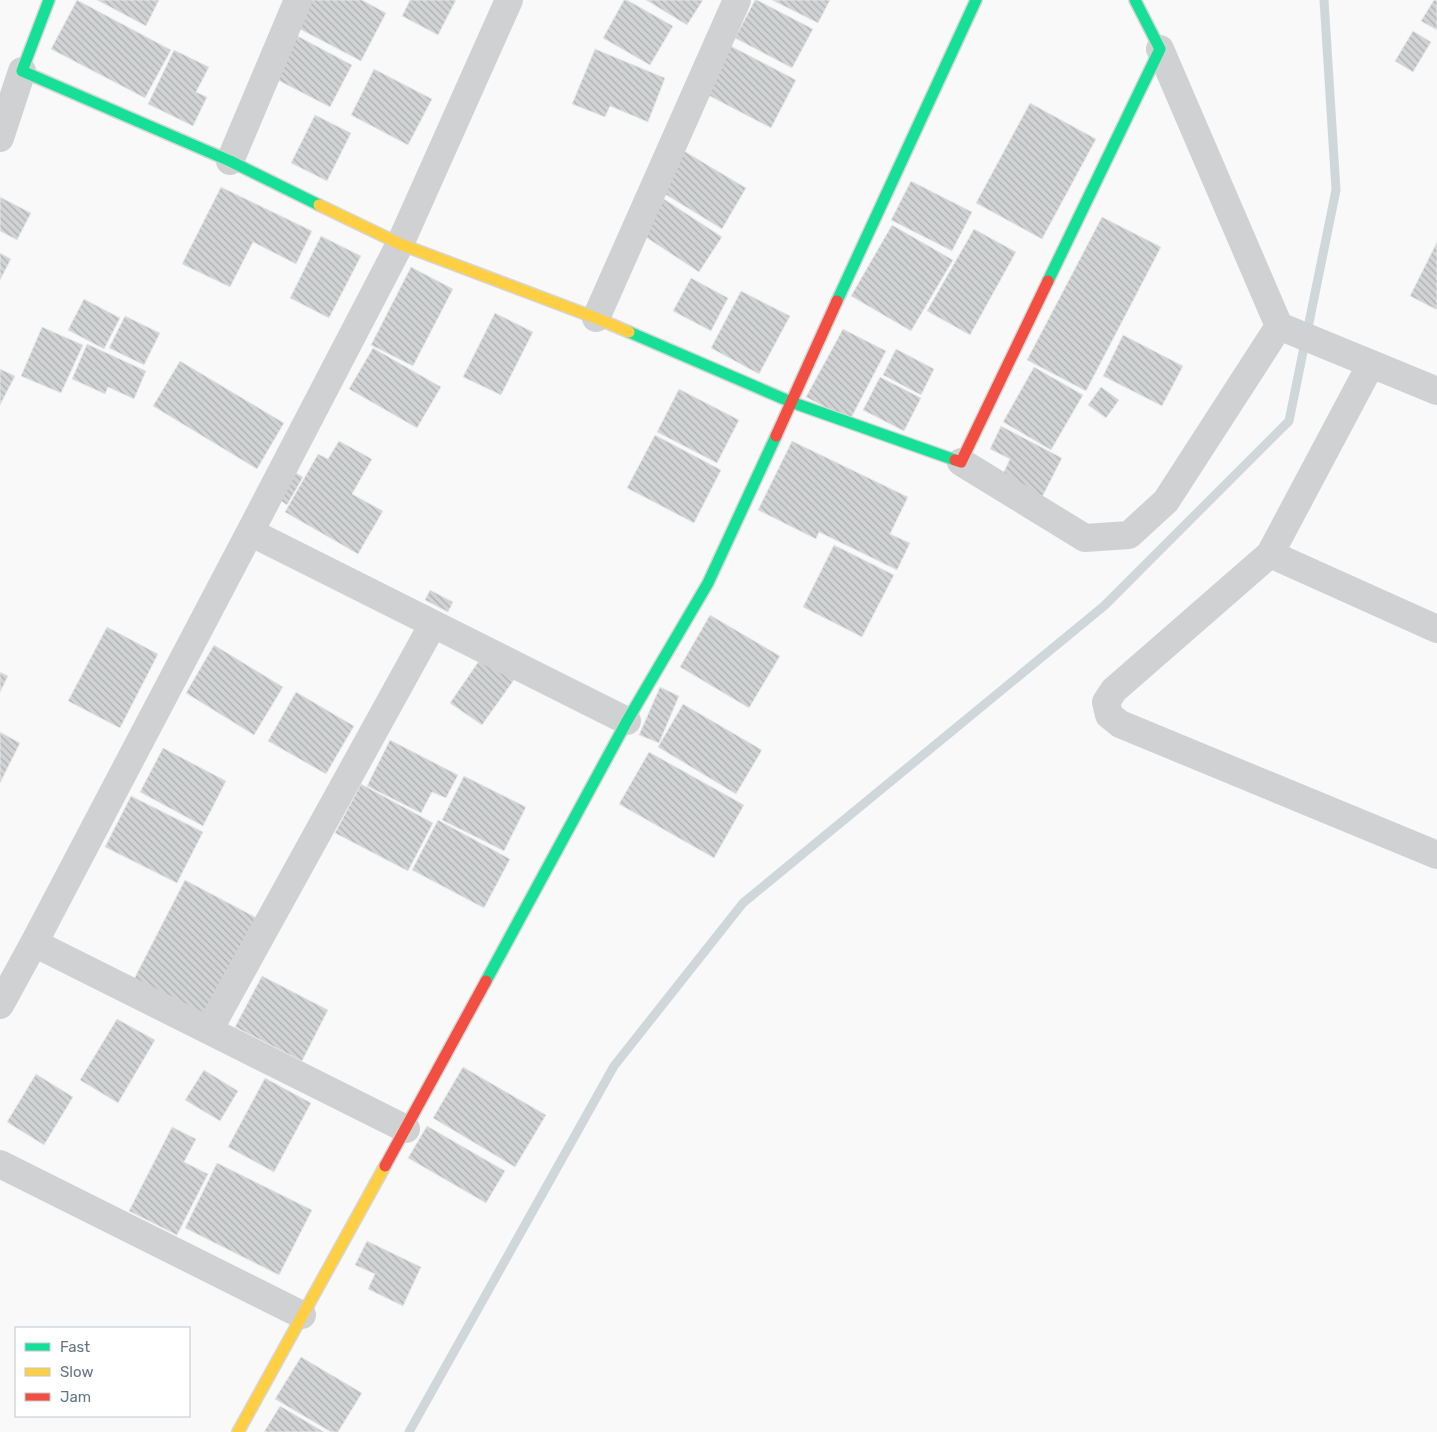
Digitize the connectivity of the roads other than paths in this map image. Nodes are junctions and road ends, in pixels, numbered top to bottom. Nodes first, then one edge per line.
1 (49, 0) edge
2 (298, 0) edge
3 (509, 0) edge
4 (737, 0) edge
5 (976, 0) edge
6 (1135, 0) edge
7 (1160, 49) junction
8 (22, 71) junction
9 (0, 138) edge
10 (230, 160) junction
11 (400, 244) junction
12 (596, 318) junction
13 (1281, 327) junction
14 (1370, 363) junction
15 (1437, 391) edge
16 (791, 402) junction
17 (961, 462) junction
18 (250, 532) junction
19 (1270, 554) junction
20 (433, 624) junction
21 (1437, 629) edge
22 (627, 721) junction
23 (1437, 855) edge
24 (34, 943) junction
25 (0, 1005) edge
26 (209, 1030) junction
27 (406, 1129) junction
28 (0, 1164) edge
29 (302, 1315) junction
30 (238, 1432) edge

1 - 8 street
2 - 10 street
3 - 11 street
4 - 12 street
5 - 16 street
6 - 7 street
7 - 13 street
7 - 17 street
8 - 9 street
8 - 10 street
10 - 11 street
11 - 12 street
11 - 18 street
12 - 16 street
13 - 14 street
13 - 17 street
14 - 15 street
14 - 19 street
16 - 17 street
16 - 22 street
18 - 20 street
18 - 24 street
19 - 21 street
19 - 23 street
20 - 22 street
20 - 26 street
22 - 27 street
24 - 25 street
24 - 26 street
26 - 27 street
27 - 29 street
28 - 29 street
29 - 30 street

